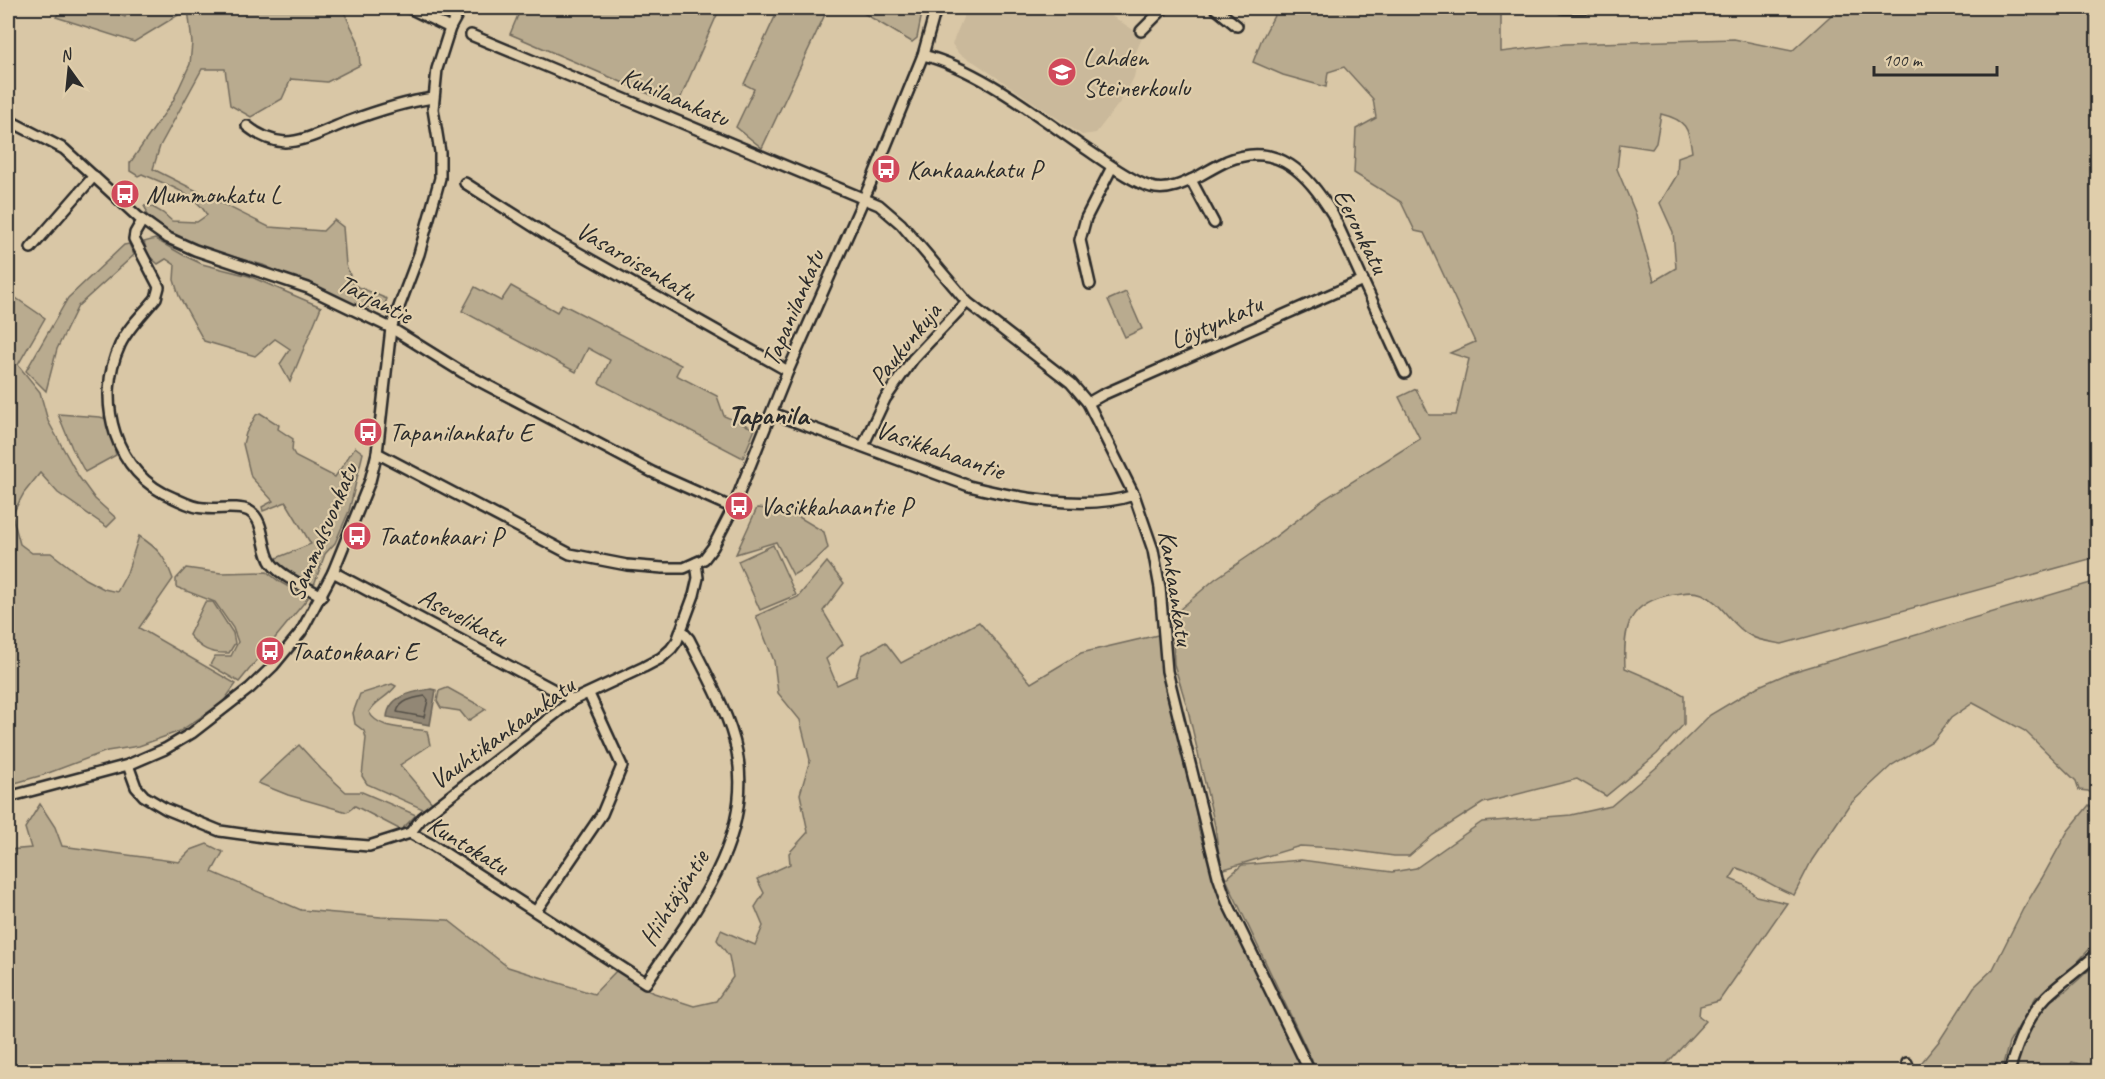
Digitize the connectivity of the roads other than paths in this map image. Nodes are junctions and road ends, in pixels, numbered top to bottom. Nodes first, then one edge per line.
1 (409, 8) edge
2 (461, 8) edge
3 (936, 8) edge
4 (1164, 8) edge
5 (1215, 8) edge
6 (1563, 8) edge
7 (1584, 8) edge
8 (1237, 26) dead end
9 (450, 28) junction
10 (1141, 31) dead end
11 (471, 35) dead end
12 (923, 55) junction
13 (433, 98) junction
14 (8, 120) edge
15 (247, 126) dead end
16 (1113, 167) junction
17 (94, 176) junction
18 (1191, 180) junction
19 (465, 183) dead end
20 (863, 198) junction
21 (142, 221) junction
22 (1214, 223) dead end
23 (31, 248) dead end
24 (1363, 280) junction
25 (1090, 284) dead end
26 (967, 302) junction
27 (391, 328) junction
28 (788, 371) junction
29 (1405, 373) dead end
30 (1088, 404) junction
31 (772, 413) junction
32 (863, 446) junction
33 (377, 453) junction
34 (1134, 495) junction
35 (733, 508) junction
36 (696, 563) junction
37 (333, 572) junction
38 (322, 596) junction
39 (681, 630) junction
40 (589, 694) junction
41 (573, 700) junction
42 (128, 765) junction
43 (8, 797) edge
44 (410, 833) junction
45 (536, 912) junction
46 (2097, 953) edge
47 (645, 983) joint
48 (1310, 1071) edge
49 (2009, 1071) edge

1 - 9 street
2 - 9 street, Sammalsuonkatu
3 - 12 street, Tapanilankatu
4 - 10 street
5 - 8 street
6 - 7 street
9 - 13 street, Sammalsuonkatu
11 - 20 street, Kuhilaankatu
12 - 16 street, Eeronkatu
12 - 20 street, Tapanilankatu
13 - 15 street
13 - 27 street, Sammalsuonkatu
14 - 17 street, Tarjantie
16 - 18 street, Eeronkatu
16 - 25 street
17 - 21 street, Tarjantie
17 - 23 street
18 - 22 street
18 - 24 street, Eeronkatu
19 - 28 street, Vasaroisenkatu
20 - 26 street, Kankaankatu
20 - 28 street, Tapanilankatu
21 - 27 street, Tarjantie
21 - 38 street
24 - 29 street, Eeronkatu
24 - 30 street, Löytynkatu
26 - 30 street, Kankaankatu
26 - 32 street, Paukunkuja
27 - 33 street, Sammalsuonkatu
27 - 35 street, Tarjantie
28 - 31 street, Tapanilankatu
30 - 34 street, Kankaankatu
31 - 32 street, Vasikkahaantie
31 - 35 street, Tapanilankatu
32 - 34 street, Vasikkahaantie
33 - 36 street
33 - 37 street, Sammalsuonkatu
34 - 48 street, Kankaankatu
35 - 36 street, Tapanilankatu
36 - 39 street, Vauhtikankaankatu
37 - 38 street, Sammalsuonkatu
37 - 41 street, Asevelikatu
38 - 42 street, Sammalsuonkatu
39 - 40 street, Vauhtikankaankatu
39 - 47 street, Hiihtäjäntie
40 - 41 street, Vauhtikankaankatu
40 - 45 street
41 - 44 street, Vauhtikankaankatu
42 - 43 street, Sammalsuonkatu
42 - 44 street, Kuntokatu
44 - 45 street, Kuntokatu
45 - 47 street, Kuntokatu
46 - 49 street

